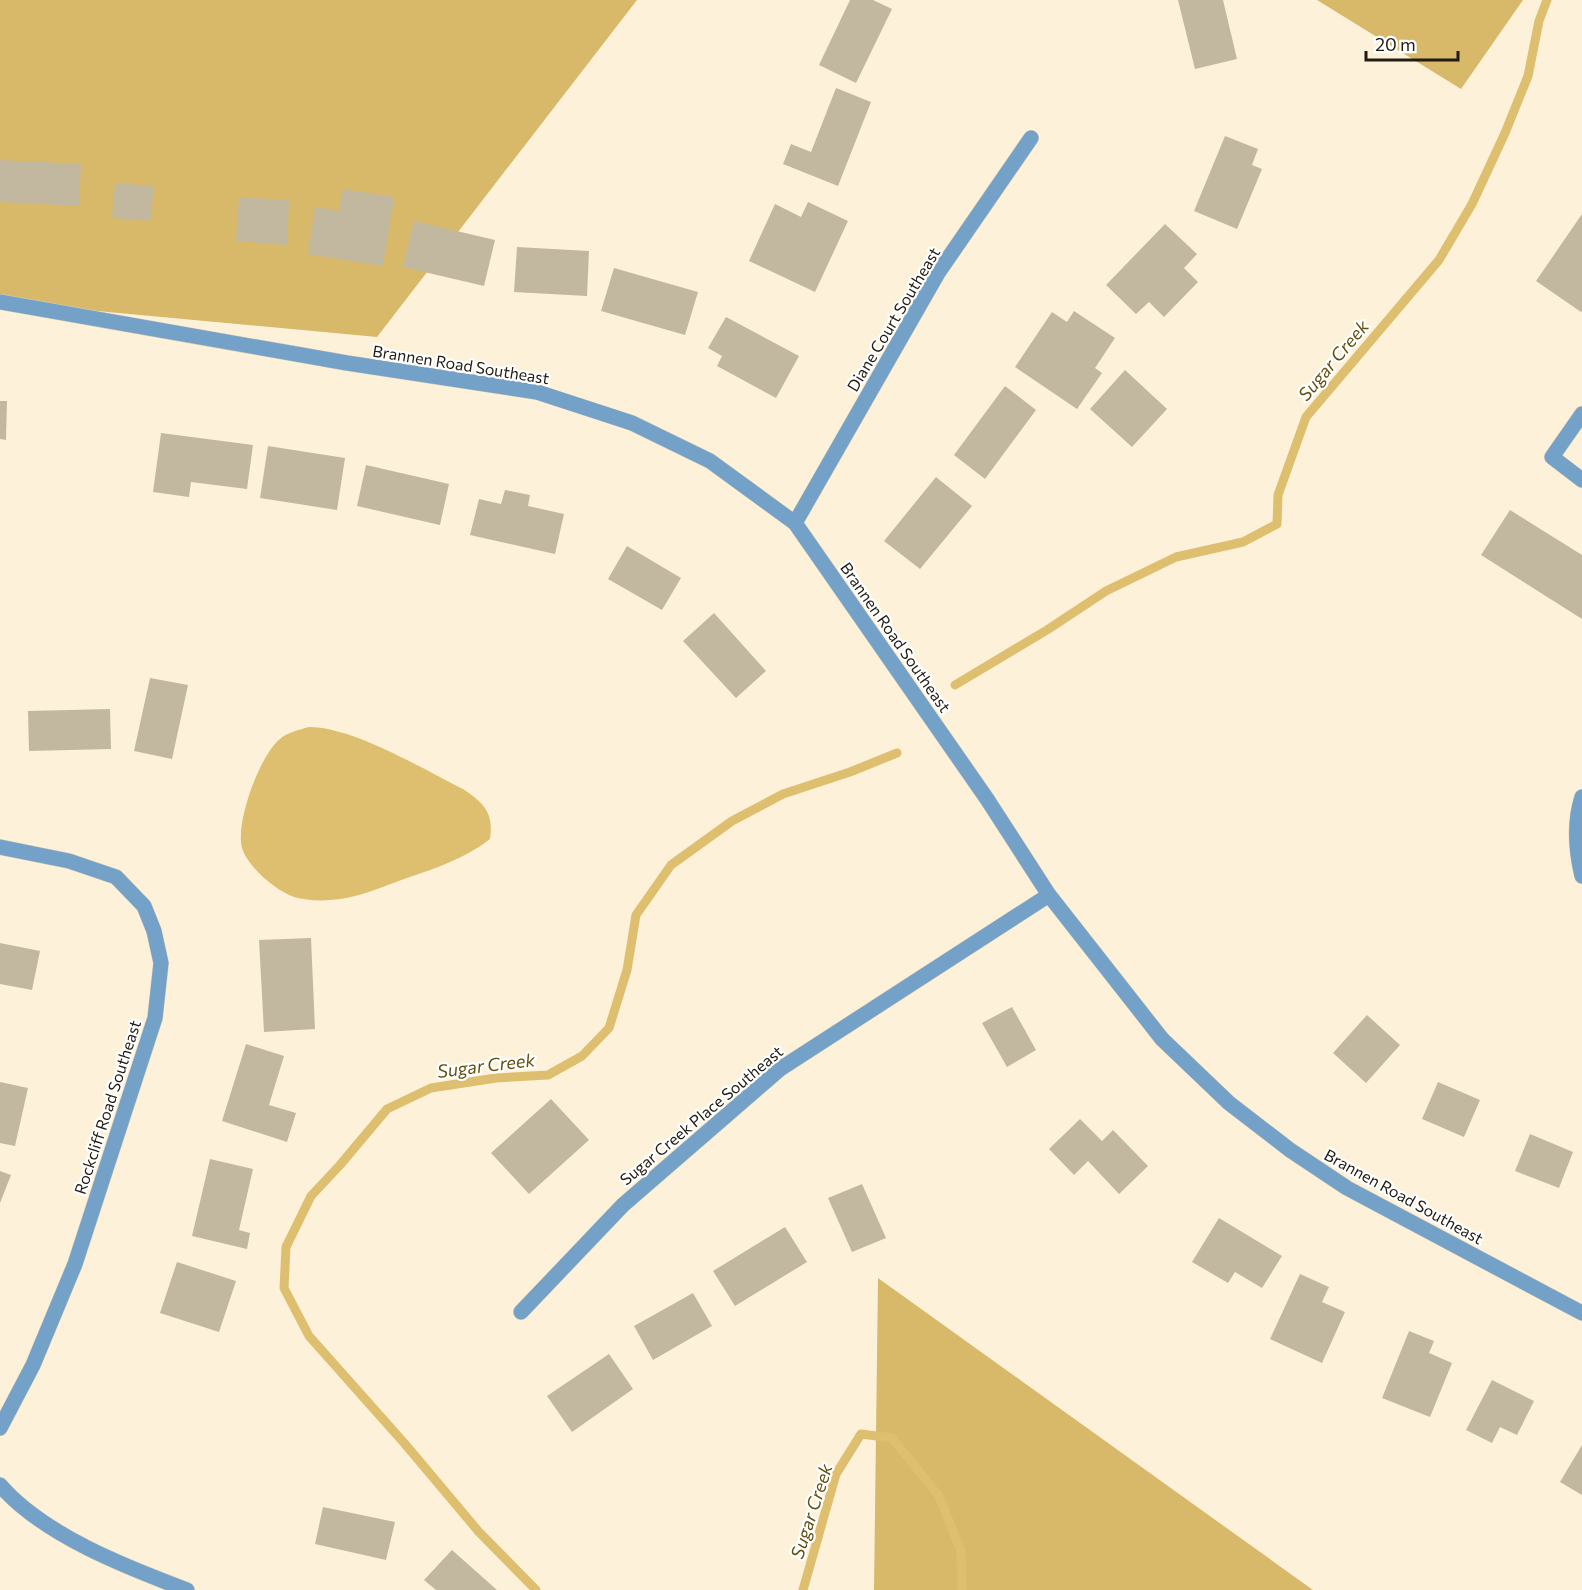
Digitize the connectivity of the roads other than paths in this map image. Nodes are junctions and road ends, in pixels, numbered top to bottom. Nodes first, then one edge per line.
1 (1031, 138) dead end
2 (0, 302) edge
3 (1582, 414) edge
4 (1582, 480) edge
5 (795, 523) junction
6 (1582, 796) edge
7 (0, 847) edge
8 (1582, 876) edge
9 (1049, 896) junction
10 (521, 1312) dead end
11 (1582, 1313) edge
12 (0, 1428) edge
13 (0, 1485) edge
14 (187, 1590) edge

1 - 5 street, Diane Court Southeast
2 - 5 street, Brannen Road Southeast
3 - 4 street
5 - 9 street, Brannen Road Southeast
6 - 8 street
7 - 12 street, Rockcliff Road Southeast
9 - 10 street, Sugar Creek Place Southeast
9 - 11 street, Brannen Road Southeast
13 - 14 street

